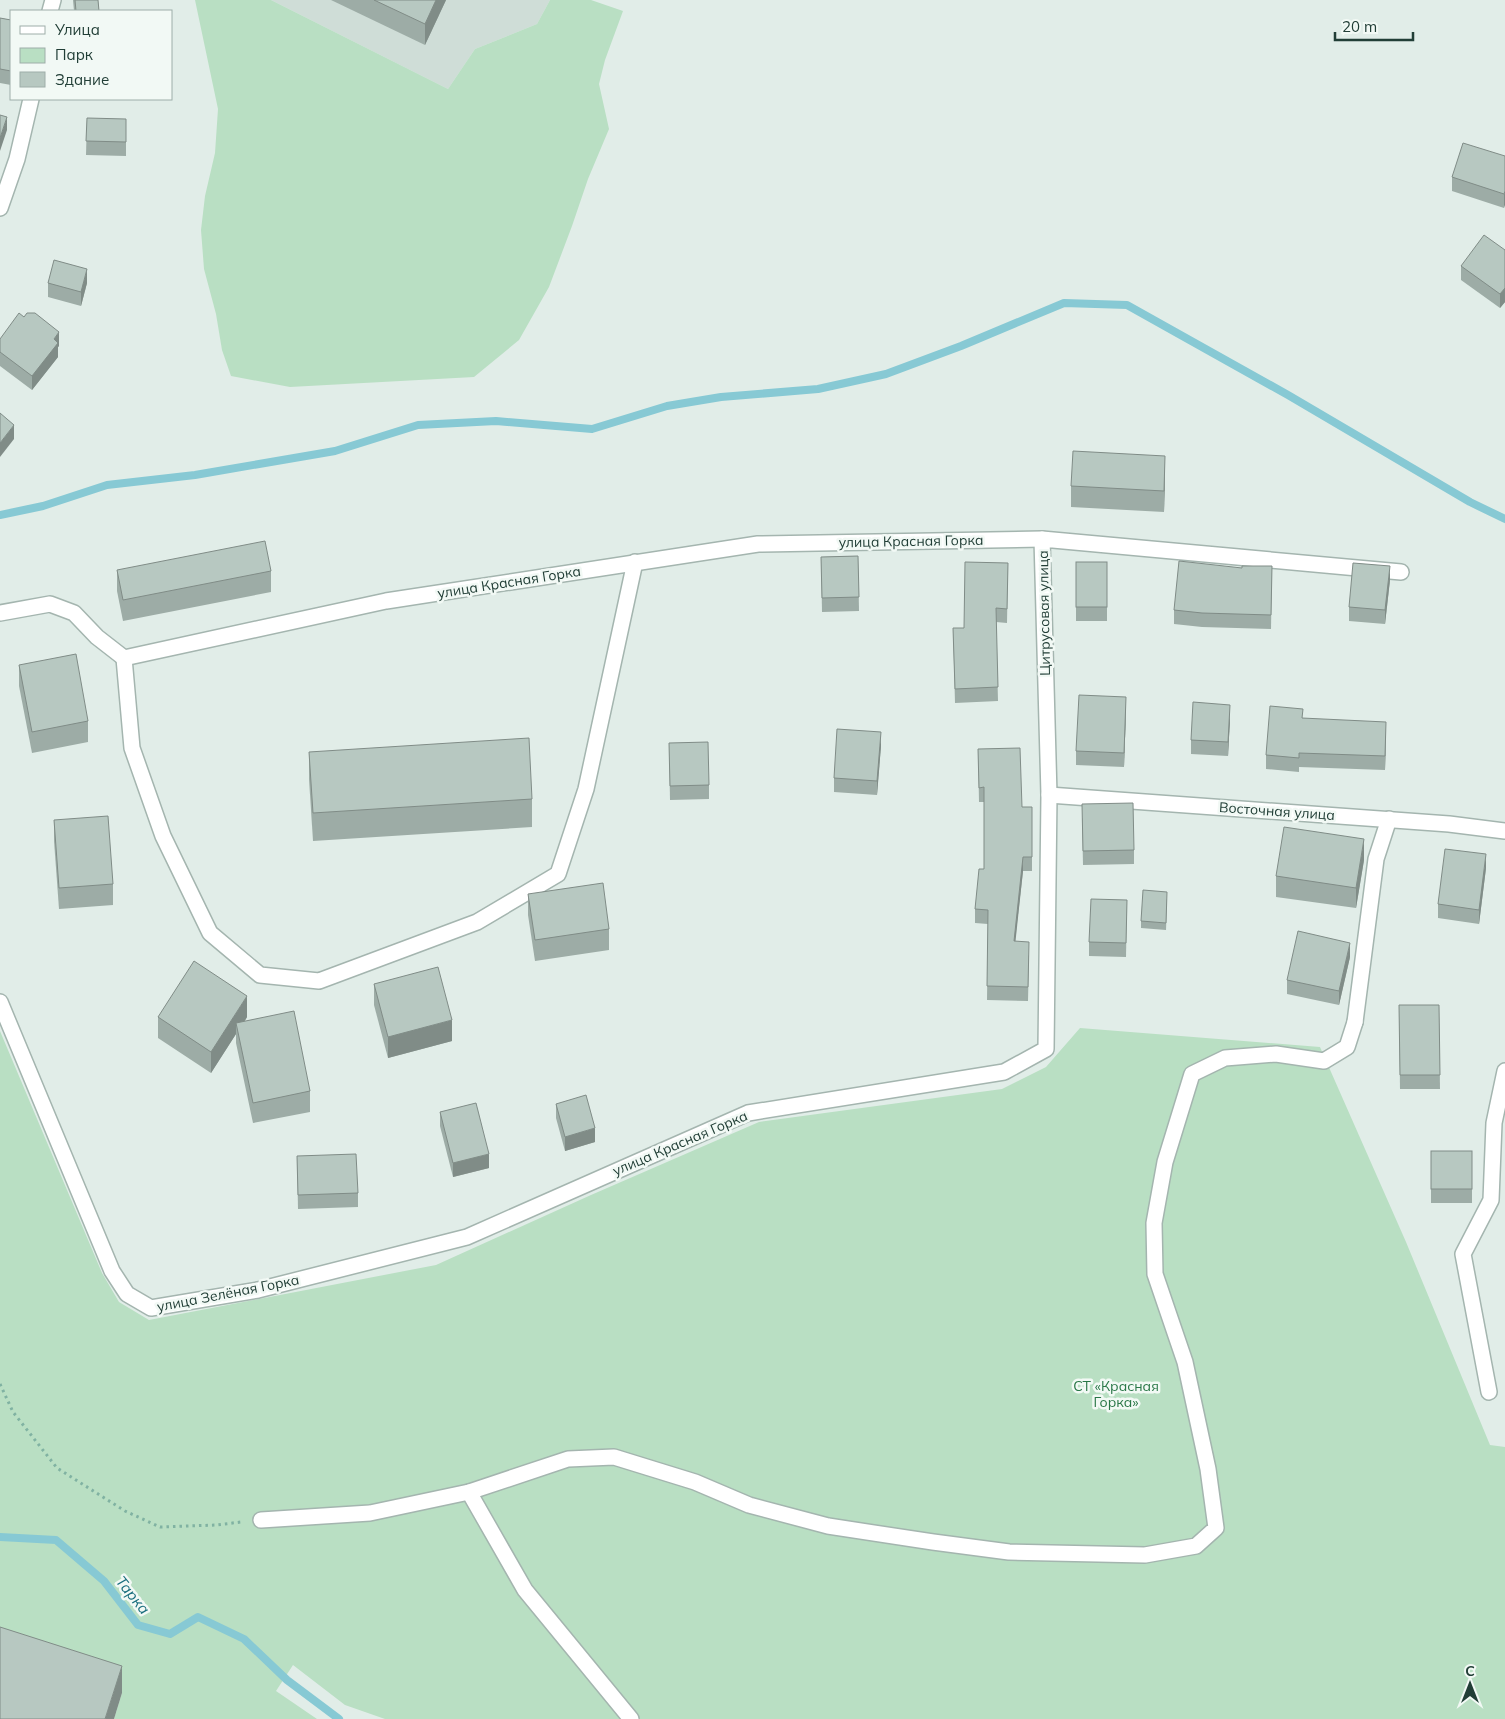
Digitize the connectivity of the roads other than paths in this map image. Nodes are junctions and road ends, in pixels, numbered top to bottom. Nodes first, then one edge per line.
1 (31, 100) edge
2 (0, 208) edge
3 (1042, 539) junction
4 (635, 562) junction
5 (1401, 572) dead end
6 (0, 613) edge
7 (124, 658) junction
8 (1049, 795) junction
9 (1389, 819) junction
10 (1505, 831) edge
11 (0, 1002) edge
12 (1046, 1049) joint
13 (1505, 1071) edge
14 (467, 1237) joint
15 (1488, 1392) dead end
16 (469, 1492) junction
17 (261, 1520) road end
18 (631, 1719) edge

1 - 2 street
3 - 4 street, улица Красная Горка
3 - 5 street, Цитрусовая улица
3 - 8 street, Цитрусовая улица
4 - 7 street, улица Красная Горка
4 - 7 street
6 - 7 street
8 - 9 street, Восточная улица
8 - 12 street, Цитрусовая улица
9 - 10 street, Восточная улица
9 - 16 street
11 - 14 street, улица Зелёная Горка
12 - 14 street, улица Красная Горка
13 - 15 street
16 - 17 street
16 - 18 street

